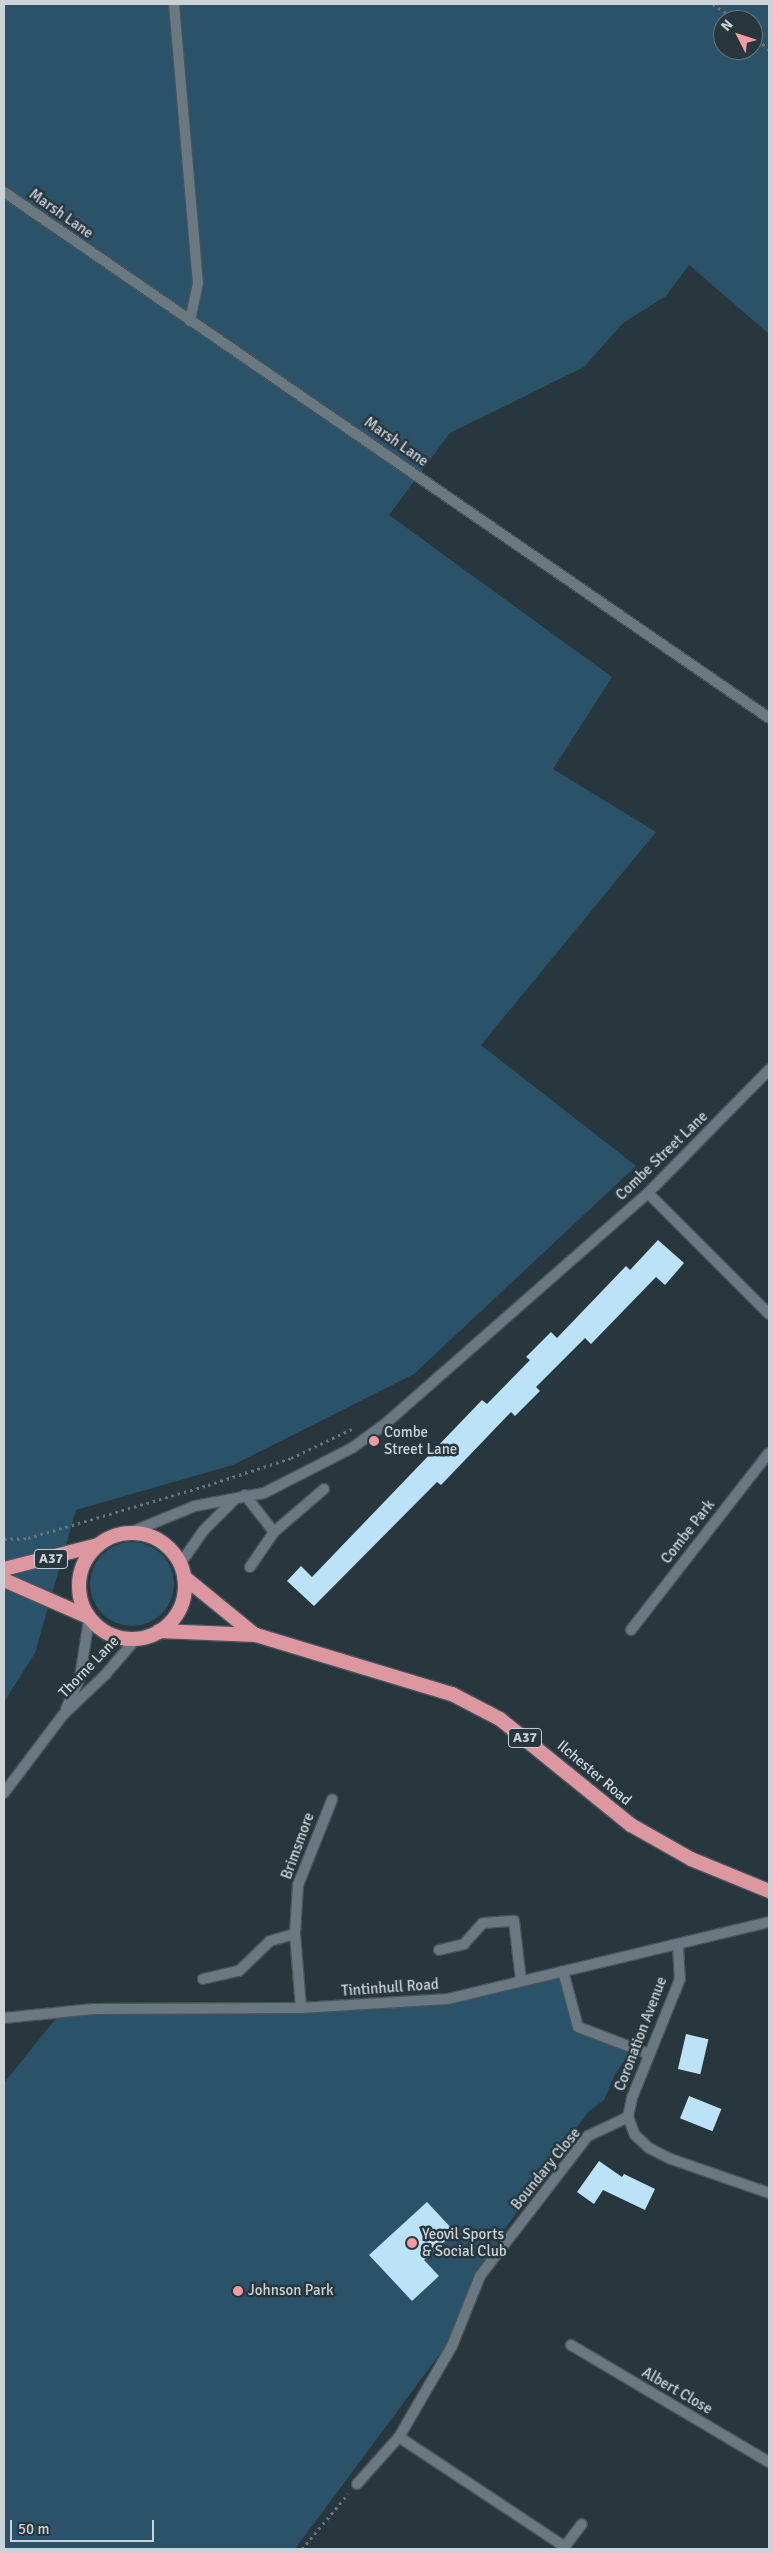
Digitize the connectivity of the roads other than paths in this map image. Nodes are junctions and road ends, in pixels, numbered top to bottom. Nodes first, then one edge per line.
1 (174, 4) edge
2 (4, 192) edge
3 (190, 321) junction
4 (769, 718) edge
5 (769, 1070) edge
6 (648, 1193) junction
7 (769, 1314) edge
8 (769, 1453) edge
9 (324, 1489) dead end
10 (240, 1497) junction
11 (134, 1531) junction
12 (274, 1532) junction
13 (98, 1545) junction
14 (250, 1567) dead end
15 (4, 1570) edge
16 (182, 1570) junction
17 (4, 1580) edge
18 (87, 1617) junction
19 (631, 1630) dead end
20 (159, 1631) junction
21 (256, 1635) junction
22 (136, 1639) junction
23 (63, 1715) junction
24 (4, 1793) edge
25 (332, 1800) dead end
26 (769, 1892) edge
27 (769, 1922) edge
28 (295, 1934) junction
29 (678, 1945) junction
30 (439, 1950) dead end
31 (563, 1971) junction
32 (202, 1979) dead end
33 (521, 1981) junction
34 (301, 2008) junction
35 (4, 2018) edge
36 (650, 2054) junction
37 (628, 2117) junction
38 (769, 2193) edge
39 (571, 2346) dead end
40 (399, 2437) junction
41 (769, 2462) edge
42 (357, 2484) road end
43 (582, 2524) dead end
44 (564, 2548) edge

1 - 3 street
2 - 3 street, Marsh Lane
3 - 4 street, Marsh Lane
5 - 6 street, Combe Street Lane
6 - 7 street
6 - 10 street, Combe Street Lane
8 - 19 street, Combe Park
9 - 12 street
10 - 11 street, Combe Street Lane
10 - 12 street
10 - 16 street
11 - 13 highway, A37
11 - 16 highway, A37
12 - 14 street
13 - 15 highway, A37
13 - 18 highway, A37
16 - 20 highway, A37
16 - 21 highway, Ilchester Road / A37
17 - 18 highway, A37
18 - 22 highway, A37
18 - 23 street, Thorne Lane
20 - 21 highway, Ilchester Road / A37
20 - 22 highway, A37
21 - 26 highway, Ilchester Road / A37
22 - 23 street, Thorne Lane
23 - 24 street, Thorne Lane
25 - 28 street, Brimsmore
27 - 29 street, Tintinhull Road
28 - 32 street
28 - 34 street, Brimsmore
29 - 31 street, Tintinhull Road
29 - 36 street, Coronation Avenue
30 - 33 street
31 - 33 street, Tintinhull Road
31 - 36 street
33 - 34 street, Tintinhull Road
34 - 35 street, Tintinhull Road
36 - 37 street, Coronation Avenue
37 - 38 street
37 - 40 street, Boundary Close
39 - 41 street, Albert Close
40 - 42 street, Boundary Close
40 - 44 street
43 - 44 street

